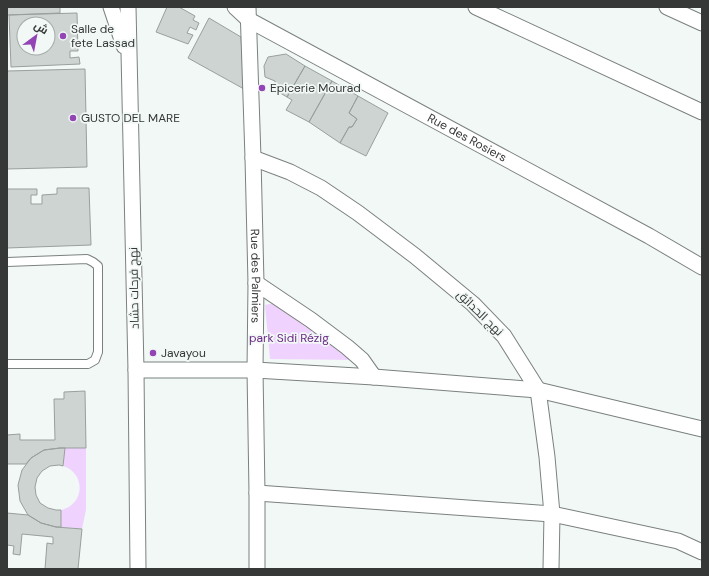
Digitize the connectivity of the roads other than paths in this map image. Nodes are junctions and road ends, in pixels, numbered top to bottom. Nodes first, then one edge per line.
1 (111, 7) edge
2 (128, 7) edge
3 (235, 7) edge
4 (476, 7) edge
5 (667, 7) edge
6 (248, 13) edge
7 (702, 24) edge
8 (129, 59) junction
9 (702, 112) edge
10 (253, 158) junction
11 (7, 262) edge
12 (702, 267) edge
13 (256, 283) junction
14 (7, 364) edge
15 (136, 370) junction
16 (255, 370) junction
17 (374, 377) junction
18 (538, 390) junction
19 (702, 429) edge
20 (257, 493) junction
21 (552, 514) junction
22 (702, 552) edge
23 (138, 569) edge
24 (257, 569) edge
25 (551, 569) edge

1 - 8 street
2 - 8 street, نهج فرحات حشاد
3 - 6 street, Rue des Rosiers
4 - 9 street
5 - 7 street
6 - 10 street, Rue des Palmiers
6 - 12 street, Rue des Rosiers
8 - 15 street, نهج فرحات حشاد
10 - 13 street, Rue des Palmiers
10 - 18 street, نهج الحدائق
11 - 14 lane
13 - 16 street, Rue des Palmiers
13 - 17 street
15 - 16 street
15 - 23 street, نهج فرحات حشاد
16 - 17 street
16 - 20 street, Rue des Palmiers
17 - 18 street
18 - 19 street
18 - 21 street, نهج الحدائق
20 - 21 street
20 - 24 street, Rue des Palmiers
21 - 22 street
21 - 25 street, نهج الحدائق

